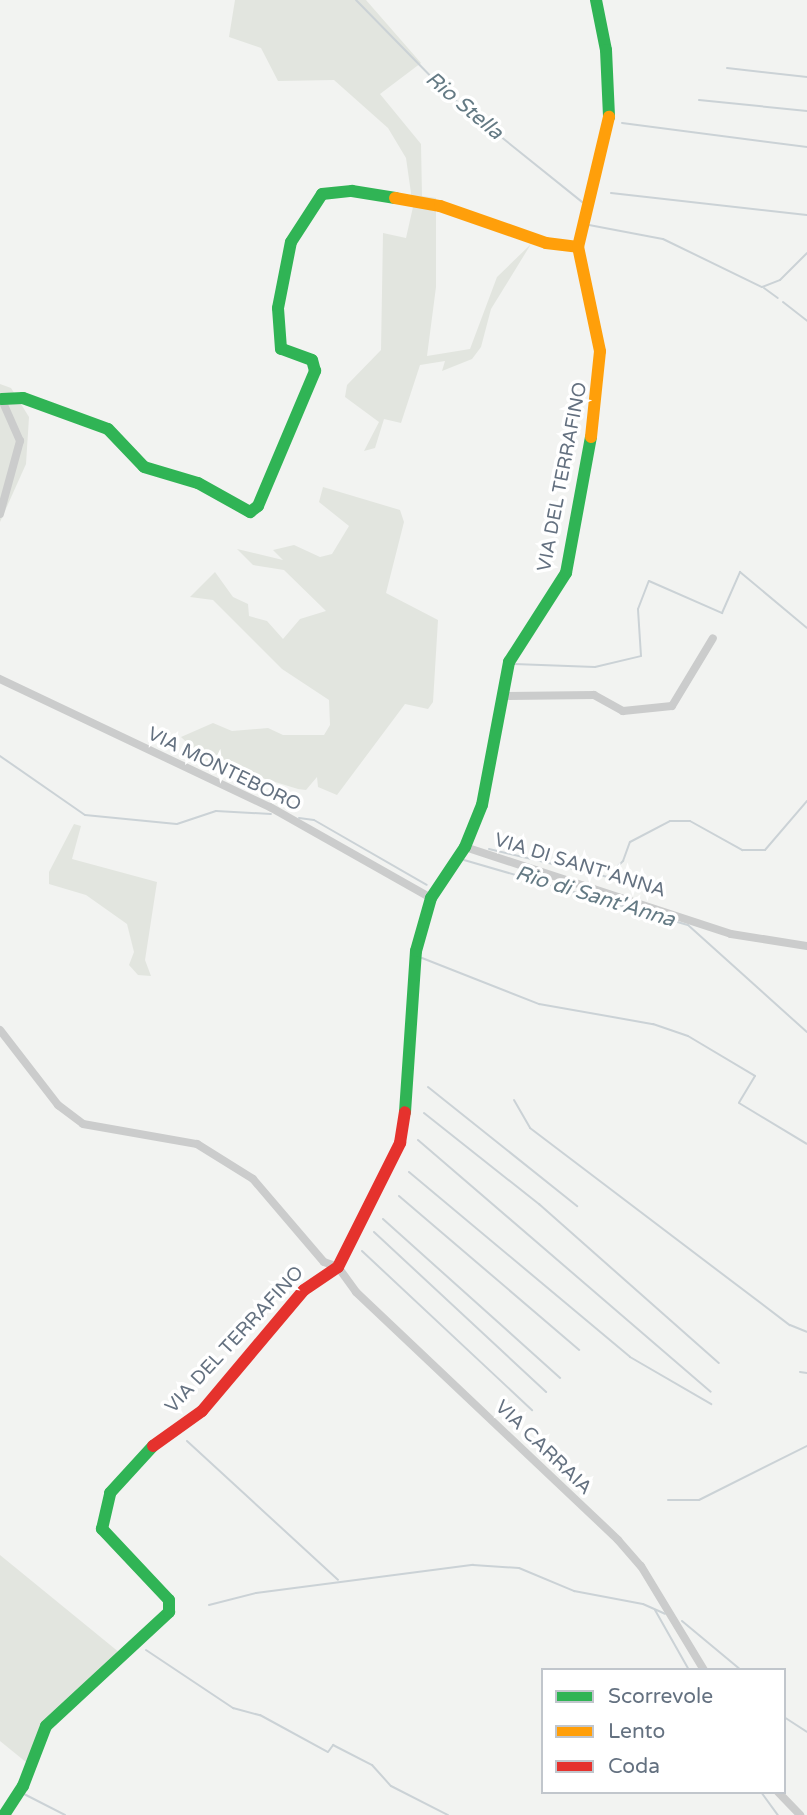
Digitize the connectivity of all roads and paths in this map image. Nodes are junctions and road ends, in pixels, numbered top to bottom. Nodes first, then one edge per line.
1 (596, 0) edge
2 (578, 247) junction
3 (1, 398) edge
4 (0, 514) edge
5 (713, 638) dead end
6 (0, 679) edge
7 (502, 696) junction
8 (465, 847) junction
9 (431, 898) junction
10 (807, 946) edge
11 (0, 1030) edge
12 (338, 1267) junction
13 (703, 1668) edge
14 (780, 1794) edge
15 (4, 1815) edge
16 (800, 1815) edge

1 - 2 street, VIA DEL TERRAFINO
2 - 3 street
2 - 7 street, VIA DEL TERRAFINO
3 - 4 street
5 - 7 street
6 - 9 street, VIA MONTEBORO
7 - 8 street, VIA DEL TERRAFINO
8 - 9 street, VIA DEL TERRAFINO
8 - 10 street, VIA DI SANT'ANNA
9 - 12 street, VIA DEL TERRAFINO
11 - 12 street, VIA CARRAIA
12 - 13 street, VIA CARRAIA
12 - 15 street, VIA DEL TERRAFINO
14 - 16 street

